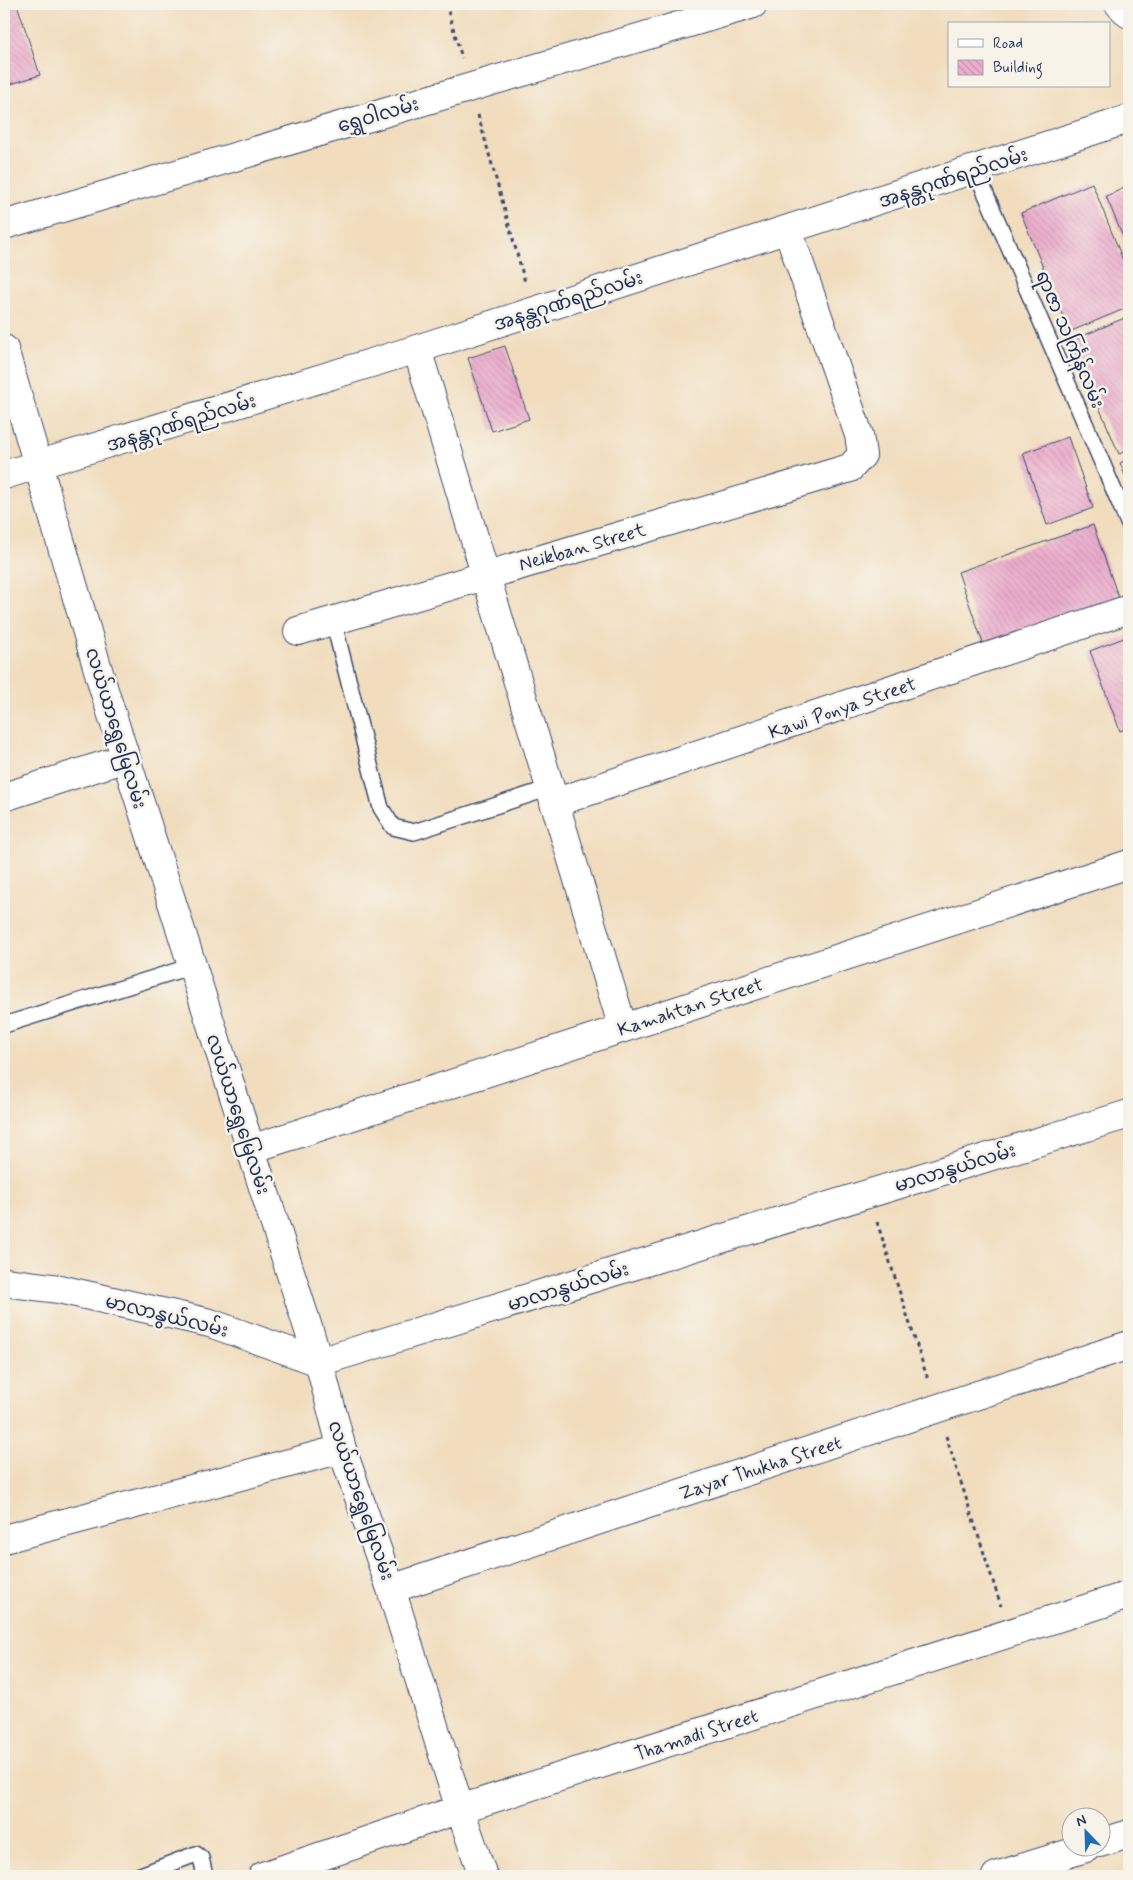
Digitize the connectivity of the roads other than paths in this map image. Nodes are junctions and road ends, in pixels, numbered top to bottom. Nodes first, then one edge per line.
1 (753, 4) edge
2 (1120, 4) edge
3 (1129, 14) edge
4 (1129, 119) edge
5 (975, 169) junction
6 (4, 225) edge
7 (788, 230) junction
8 (4, 349) edge
9 (417, 349) junction
10 (37, 466) junction
11 (4, 475) edge
12 (1129, 525) edge
13 (485, 575) junction
14 (1129, 610) edge
15 (333, 620) junction
16 (298, 631) dead end
17 (126, 758) junction
18 (552, 796) junction
19 (4, 797) edge
20 (1129, 864) edge
21 (192, 966) junction
22 (4, 1025) edge
23 (623, 1028) junction
24 (1129, 1114) edge
25 (251, 1149) junction
26 (4, 1282) edge
27 (1129, 1346) edge
28 (319, 1362) junction
29 (342, 1450) junction
30 (4, 1539) edge
31 (391, 1588) junction
32 (1129, 1594) edge
33 (460, 1810) junction
34 (1129, 1834) edge
35 (1110, 1840) edge
36 (1060, 1856) edge
37 (138, 1876) edge
38 (205, 1876) edge
39 (263, 1876) edge
40 (483, 1876) edge
41 (996, 1876) edge

1 - 6 street, ရွှေဝါလမ်း
2 - 3 street
4 - 5 street, အနန္တဂုဏ်ရည်လမ်း
5 - 7 street, အနန္တဂုဏ်ရည်လမ်း
5 - 12 lane, ရာဇာ သင်္ကြန်လမ်း
7 - 9 street, အနန္တဂုဏ်ရည်လမ်း
7 - 13 street, Neikban Street
8 - 10 street, လယ်ယာရွှေမြေလမ်း
9 - 10 street, အနန္တဂုဏ်ရည်လမ်း
9 - 13 street
10 - 11 street, အနန္တဂုဏ်ရည်လမ်း
10 - 17 street, လယ်ယာရွှေမြေလမ်း
13 - 15 street, Neikban Street
13 - 18 street
14 - 18 street, Kawi Ponya Street
15 - 16 street, Neikban Street
15 - 18 lane
17 - 19 street
17 - 21 street, လယ်ယာရွှေမြေလမ်း
18 - 23 street
20 - 23 street, Kamahtan Street
21 - 22 lane
21 - 25 street, လယ်ယာရွှေမြေလမ်း
23 - 25 street, Kamahtan Street
24 - 28 street, မာလာနွယ်လမ်း
25 - 28 street, လယ်ယာရွှေမြေလမ်း
26 - 28 street, မာလာနွယ်လမ်း
27 - 31 street, Zayar Thukha Street
28 - 29 street, လယ်ယာရွှေမြေလမ်း
29 - 30 street
29 - 31 street, လယ်ယာရွှေမြေလမ်း
31 - 33 street, လယ်ယာရွှေမြေလမ်း
32 - 33 street, Thamadi Street
33 - 39 street, Thamadi Street
33 - 40 street, လယ်ယာရွှေမြေလမ်း
34 - 35 street
36 - 41 street
37 - 38 lane

